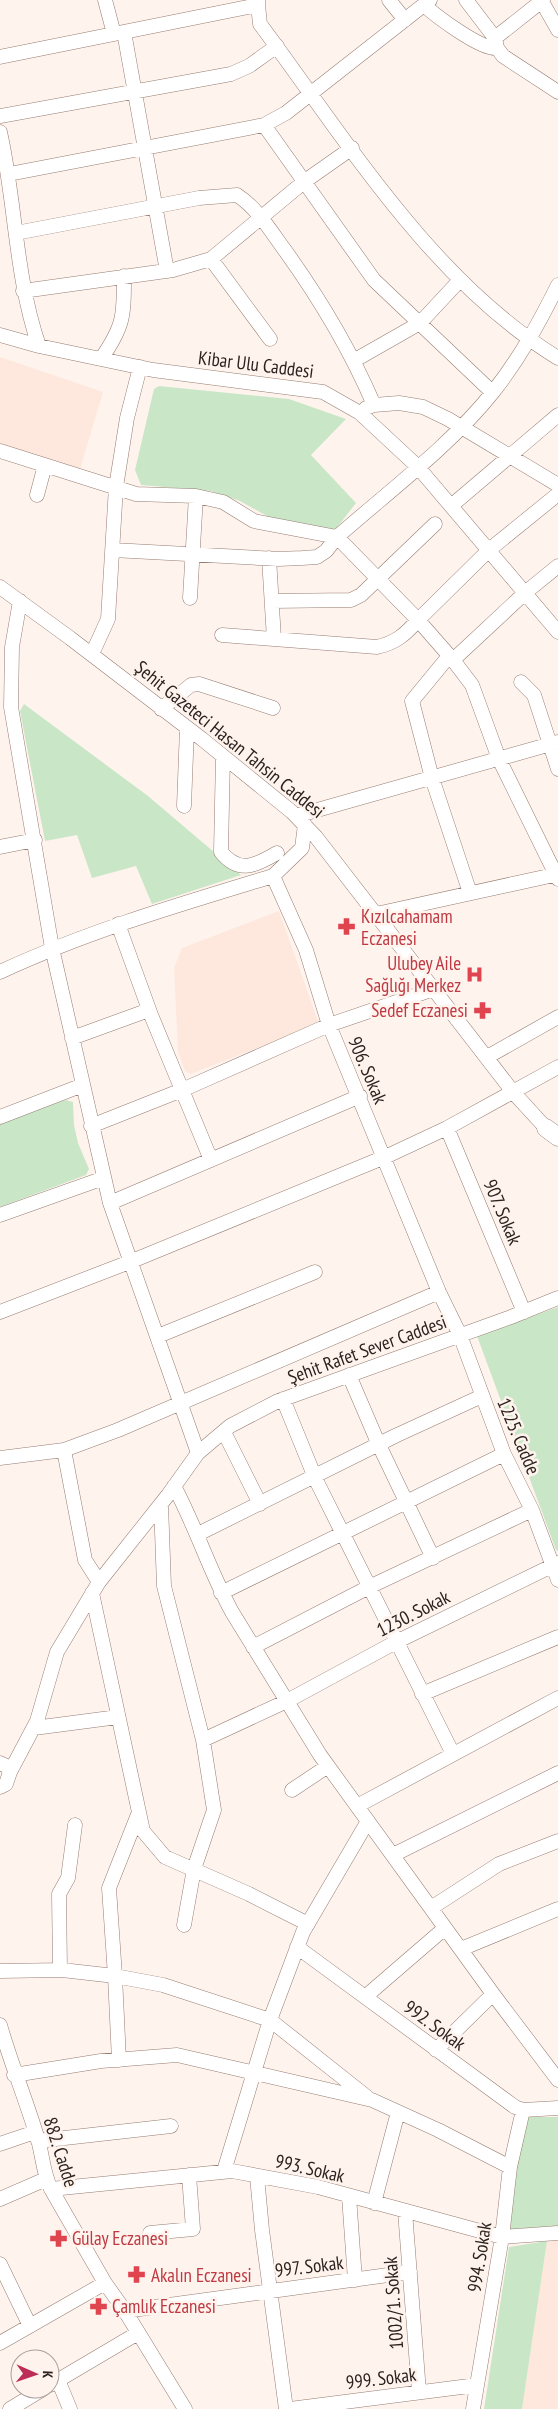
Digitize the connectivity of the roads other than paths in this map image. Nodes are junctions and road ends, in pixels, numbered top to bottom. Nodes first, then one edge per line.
1 (104, 0) edge
2 (389, 0) edge
3 (466, 0) edge
4 (542, 0) edge
5 (258, 2) edge
6 (427, 2) edge
7 (405, 20) junction
8 (558, 30) edge
9 (119, 33) junction
10 (496, 43) junction
11 (277, 46) junction
12 (0, 57) edge
13 (558, 92) edge
14 (135, 93) junction
15 (311, 93) junction
16 (0, 116) edge
17 (264, 126) junction
18 (0, 132) edge
19 (145, 148) junction
20 (352, 148) junction
21 (9, 174) junction
22 (305, 181) junction
23 (156, 206) junction
24 (262, 218) junction
25 (16, 233) junction
26 (210, 259) junction
27 (166, 271) junction
28 (124, 276) junction
29 (460, 280) junction
30 (558, 285) edge
31 (23, 291) junction
32 (420, 323) junction
33 (0, 335) edge
34 (270, 339) dead end
35 (530, 340) junction
36 (40, 346) junction
37 (558, 358) edge
38 (101, 359) junction
39 (355, 360) junction
40 (140, 367) junction
41 (492, 392) junction
42 (374, 405) junction
43 (360, 414) junction
44 (558, 415) edge
45 (460, 427) junction
46 (0, 451) edge
47 (510, 457) junction
48 (45, 465) junction
49 (417, 466) junction
50 (558, 485) edge
51 (116, 487) junction
52 (558, 494) edge
53 (37, 496) dead end
54 (196, 496) junction
55 (451, 506) junction
56 (435, 524) dead end
57 (338, 537) junction
58 (113, 550) junction
59 (489, 550) junction
60 (192, 554) junction
61 (269, 558) junction
62 (558, 566) edge
63 (379, 580) junction
64 (0, 587) edge
65 (526, 592) junction
66 (190, 598) dead end
67 (20, 601) junction
68 (272, 601) junction
69 (418, 620) junction
70 (558, 632) edge
71 (222, 635) dead end
72 (274, 639) junction
73 (92, 654) junction
74 (451, 658) junction
75 (6, 667) edge
76 (521, 682) dead end
77 (273, 708) dead end
78 (161, 709) junction
79 (187, 728) junction
80 (554, 744) edge
81 (223, 756) junction
82 (499, 759) junction
83 (558, 769) edge
84 (432, 778) junction
85 (184, 806) dead end
86 (300, 821) junction
87 (35, 840) junction
88 (0, 847) edge
89 (277, 853) dead end
90 (274, 876) junction
91 (557, 876) edge
92 (470, 893) junction
93 (376, 914) junction
94 (118, 924) junction
95 (52, 948) junction
96 (0, 972) edge
97 (434, 989) junction
98 (149, 1010) junction
99 (558, 1017) edge
100 (329, 1025) junction
101 (72, 1038) junction
102 (486, 1057) junction
103 (558, 1067) edge
104 (82, 1086) junction
105 (182, 1090) junction
106 (513, 1092) junction
107 (360, 1096) junction
108 (0, 1117) edge
109 (91, 1126) junction
110 (447, 1128) junction
111 (552, 1133) edge
112 (384, 1157) junction
113 (211, 1160) junction
114 (104, 1178) junction
115 (110, 1203) junction
116 (0, 1215) edge
117 (132, 1261) junction
118 (315, 1272) dead end
119 (439, 1292) junction
120 (558, 1298) edge
121 (0, 1312) edge
122 (524, 1312) junction
123 (460, 1335) junction
124 (158, 1336) junction
125 (349, 1375) junction
126 (482, 1396) junction
127 (283, 1399) junction
128 (180, 1402) junction
129 (224, 1432) junction
130 (379, 1445) junction
131 (64, 1450) junction
132 (198, 1453) junction
133 (504, 1454) junction
134 (0, 1458) edge
135 (315, 1476) junction
136 (174, 1486) junction
137 (406, 1502) junction
138 (161, 1504) junction
139 (260, 1504) junction
140 (532, 1510) junction
141 (342, 1533) junction
142 (198, 1534) junction
143 (433, 1558) junction
144 (555, 1564) edge
145 (558, 1580) edge
146 (369, 1587) junction
147 (96, 1588) junction
148 (222, 1593) junction
149 (558, 1637) edge
150 (396, 1642) junction
151 (253, 1647) junction
152 (422, 1694) junction
153 (558, 1698) edge
154 (287, 1701) junction
155 (118, 1717) junction
156 (34, 1728) junction
157 (203, 1740) junction
158 (453, 1754) junction
159 (328, 1766) junction
160 (5, 1767) edge
161 (558, 1773) edge
162 (0, 1787) edge
163 (292, 1790) dead end
164 (357, 1806) junction
165 (139, 1812) junction
166 (368, 1821) junction
167 (75, 1824) dead end
168 (558, 1841) edge
169 (393, 1855) junction
170 (194, 1869) junction
171 (431, 1908) junction
172 (558, 1909) edge
173 (308, 1924) junction
174 (184, 1925) dead end
175 (445, 1928) junction
176 (297, 1947) junction
177 (460, 1950) junction
178 (60, 1970) junction
179 (0, 1971) edge
180 (115, 1976) junction
181 (493, 1994) junction
182 (365, 1997) junction
183 (270, 2020) junction
184 (0, 2025) edge
185 (436, 2050) junction
186 (119, 2060) junction
187 (9, 2071) edge
188 (254, 2072) junction
189 (558, 2080) edge
190 (372, 2100) junction
191 (558, 2108) edge
192 (522, 2110) junction
193 (398, 2112) junction
194 (172, 2126) dead end
195 (36, 2136) junction
196 (0, 2144) edge
197 (510, 2167) junction
198 (224, 2171) junction
199 (189, 2175) junction
200 (257, 2176) junction
201 (48, 2184) junction
202 (348, 2196) junction
203 (0, 2198) edge
204 (374, 2203) junction
205 (405, 2211) junction
206 (558, 2232) edge
207 (150, 2233) dead end
208 (502, 2237) junction
209 (0, 2264) edge
210 (410, 2272) junction
211 (354, 2280) junction
212 (105, 2283) junction
213 (270, 2290) junction
214 (125, 2310) junction
215 (30, 2326) junction
216 (138, 2333) junction
217 (0, 2343) edge
218 (60, 2379) edge
219 (477, 2385) junction
220 (419, 2392) junction
221 (60, 2393) edge
222 (26, 2399) edge
223 (10, 2409) edge
224 (70, 2409) edge
225 (185, 2409) edge
226 (288, 2409) edge
227 (473, 2409) edge

1 - 9 street
2 - 7 street
3 - 10 street
4 - 8 street
4 - 10 street
5 - 9 street
5 - 11 street
6 - 7 street
6 - 10 street
7 - 15 street
9 - 12 street
9 - 14 street
10 - 13 street
11 - 14 street
11 - 15 street
14 - 16 street
14 - 19 street
15 - 17 street
15 - 20 street
17 - 19 street
17 - 22 street
18 - 21 street
19 - 21 street
19 - 23 street
20 - 22 street
20 - 29 street
21 - 25 street
22 - 24 street
22 - 32 street
23 - 24 street
23 - 25 street
23 - 27 street
24 - 26 street
24 - 39 street
25 - 31 street
26 - 27 street
26 - 34 street
27 - 28 street
28 - 31 street
28 - 38 street
29 - 32 street
29 - 35 street
30 - 35 street
31 - 36 street
32 - 39 street
32 - 41 street
33 - 36 street, Kibar Ulu Caddesi
35 - 37 street
35 - 41 street
36 - 38 street, Kibar Ulu Caddesi
38 - 40 street, Kibar Ulu Caddesi
39 - 42 street
40 - 43 street, Kibar Ulu Caddesi
40 - 51 street
41 - 45 street
42 - 43 street
42 - 45 street
43 - 49 street, Kibar Ulu Caddesi
44 - 47 street
45 - 47 street
45 - 49 street
46 - 48 street
47 - 50 street
47 - 55 street
48 - 51 street
48 - 53 street
49 - 55 street, Kibar Ulu Caddesi
49 - 57 street
51 - 54 street
51 - 58 street
52 - 59 street
54 - 57 street
54 - 60 street
55 - 59 street, Kibar Ulu Caddesi
56 - 63 street
57 - 61 street
57 - 63 street
58 - 60 street
58 - 73 street
59 - 65 street, Kibar Ulu Caddesi
59 - 69 street
60 - 61 street
60 - 66 street
61 - 68 street
62 - 65 street
63 - 68 street
63 - 69 street
64 - 67 street, Şehit Gazeteci Hasan Tahsin Caddesi
65 - 70 street, Kibar Ulu Caddesi
65 - 74 street
67 - 73 street, Şehit Gazeteci Hasan Tahsin Caddesi
67 - 75 street
68 - 72 street
69 - 72 street
69 - 74 street
71 - 72 street
73 - 78 street, Şehit Gazeteci Hasan Tahsin Caddesi
74 - 82 street
74 - 84 street
75 - 87 street
76 - 80 street
77 - 78 street
78 - 79 street, Şehit Gazeteci Hasan Tahsin Caddesi
79 - 81 street, Şehit Gazeteci Hasan Tahsin Caddesi
79 - 85 street
80 - 82 street
80 - 83 street
81 - 86 street, Şehit Gazeteci Hasan Tahsin Caddesi
81 - 89 street
82 - 84 street
82 - 91 street
84 - 86 street
84 - 92 street
86 - 90 street
86 - 93 street, Şehit Gazeteci Hasan Tahsin Caddesi
87 - 88 street
87 - 95 street
90 - 94 street
90 - 100 street, 906. Sokak
91 - 92 street
92 - 93 street
93 - 97 street, Şehit Gazeteci Hasan Tahsin Caddesi
94 - 95 street
94 - 98 street
95 - 96 street
95 - 101 street
97 - 100 street
97 - 102 street, Şehit Gazeteci Hasan Tahsin Caddesi
98 - 101 street
98 - 105 street
99 - 102 street
100 - 105 street
100 - 107 street, 906. Sokak
101 - 104 street
102 - 106 street, Şehit Gazeteci Hasan Tahsin Caddesi
103 - 106 street
104 - 108 street
104 - 109 street
105 - 109 street
105 - 113 street
106 - 110 street
106 - 111 street, Şehit Gazeteci Hasan Tahsin Caddesi
107 - 112 street, 906. Sokak
107 - 113 street
109 - 114 street
110 - 112 street
110 - 122 street, 907. Sokak
112 - 117 street
112 - 119 street, 906. Sokak
113 - 115 street
114 - 115 street
114 - 116 street
115 - 117 street
117 - 121 street
117 - 124 street
118 - 124 street
119 - 123 street, 906. Sokak
119 - 128 street
120 - 122 street, Şehit Rafet Sever Caddesi
122 - 123 street, Şehit Rafet Sever Caddesi
123 - 125 street, Şehit Rafet Sever Caddesi
123 - 126 street, 1225. Cadde
124 - 128 street
125 - 127 street, Şehit Rafet Sever Caddesi
125 - 130 street
126 - 130 street
126 - 133 street, 1225. Cadde
127 - 129 street, Şehit Rafet Sever Caddesi
127 - 135 street
128 - 131 street
128 - 132 street
129 - 132 street, Şehit Rafet Sever Caddesi
129 - 139 street
130 - 135 street
130 - 137 street
131 - 134 street
131 - 147 street
132 - 136 street, Şehit Rafet Sever Caddesi
133 - 137 street
133 - 140 street, 1225. Cadde
135 - 139 street
135 - 141 street
136 - 138 street, Şehit Rafet Sever Caddesi
136 - 142 street
137 - 141 street
137 - 143 street
138 - 147 street, Şehit Rafet Sever Caddesi
138 - 157 street
139 - 142 street
140 - 143 street
140 - 144 street, 1225. Cadde
141 - 146 street
141 - 148 street
142 - 148 street
143 - 146 street
144 - 145 street, 1225. Cadde
144 - 150 street, 1230. Sokak
146 - 150 street
146 - 151 street
147 - 155 street
147 - 156 street, Şehit Rafet Sever Caddesi
148 - 151 street
149 - 152 street
150 - 152 street
150 - 154 street, 1230. Sokak
151 - 154 street
152 - 158 street
153 - 158 street
154 - 157 street, 1230. Sokak
154 - 159 street
155 - 156 street
155 - 165 street
156 - 160 street, Şehit Rafet Sever Caddesi
157 - 170 street
158 - 164 street
159 - 163 street
159 - 164 street
160 - 162 street, Şehit Rafet Sever Caddesi
161 - 169 street
164 - 166 street
165 - 170 street
165 - 180 street
166 - 169 street
166 - 173 street
167 - 178 street
168 - 171 street
169 - 171 street
170 - 173 street
170 - 174 street
171 - 175 street
172 - 177 street
173 - 176 street
175 - 177 street
175 - 182 street
176 - 182 street, 992. Sokak
176 - 183 street
177 - 181 street
178 - 179 street
178 - 180 street
180 - 183 street
180 - 186 street
181 - 185 street
181 - 189 street
182 - 185 street, 992. Sokak
183 - 188 street
183 - 190 street
184 - 187 street, 882. Cadde
185 - 192 street, 992. Sokak
186 - 187 street
186 - 188 street
187 - 195 street, 882. Cadde
188 - 190 street
188 - 198 street
190 - 193 street
191 - 192 street
192 - 197 street, 994. Sokak
193 - 197 street
193 - 204 street
194 - 195 street
195 - 196 street
195 - 201 street, 882. Cadde
197 - 208 street, 994. Sokak
198 - 199 street, 993. Sokak
198 - 200 street, 993. Sokak
199 - 201 street, 993. Sokak
199 - 207 street
200 - 202 street, 993. Sokak
200 - 213 street
201 - 203 street, 993. Sokak
201 - 212 street, 882. Cadde
202 - 204 street, 993. Sokak
202 - 211 street
204 - 205 street, 993. Sokak
205 - 208 street, 993. Sokak
205 - 210 street, 1002/1. Sokak
206 - 208 street, 993. Sokak
208 - 219 street, 994. Sokak
209 - 215 street
210 - 211 street, 997. Sokak
210 - 220 street, 1002/1. Sokak
211 - 213 street, 997. Sokak
212 - 214 street, 882. Cadde
212 - 215 street
213 - 214 street, 997. Sokak
213 - 226 street
214 - 216 street, 882. Cadde
215 - 217 street
216 - 218 street
216 - 225 street, 882. Cadde
219 - 220 street, 999. Sokak
219 - 227 street, 994. Sokak
220 - 226 street, 999. Sokak
221 - 224 street
222 - 223 street

